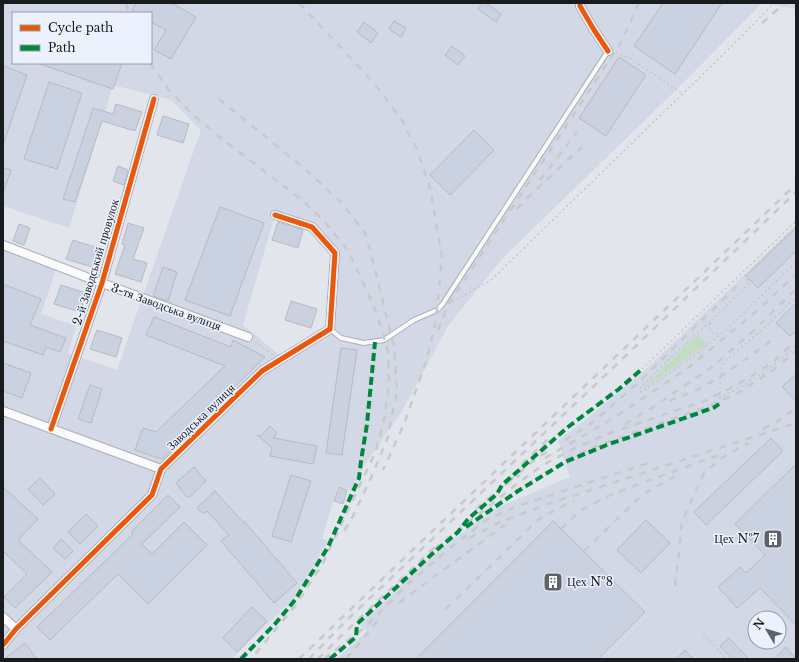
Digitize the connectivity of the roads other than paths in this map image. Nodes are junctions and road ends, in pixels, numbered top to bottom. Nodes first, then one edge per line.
1 (580, 3) edge
2 (608, 51) joint
3 (154, 99) dead end
4 (276, 215) dead end
5 (3, 245) edge
6 (102, 283) junction
7 (330, 329) junction
8 (248, 337) road end
9 (3, 411) edge
10 (51, 429) junction
11 (161, 470) junction
12 (3, 617) edge
13 (16, 629) junction
14 (3, 645) edge

1 - 2 street
2 - 7 lane
3 - 6 street, 2-й Заводський провулок
4 - 7 street
5 - 6 street, 3-тя Заводська вулиця
6 - 8 street, 3-тя Заводська вулиця
6 - 10 street, 2-й Заводський провулок
7 - 11 street, Заводська вулиця
9 - 10 street
10 - 11 street
11 - 13 street, Заводська вулиця
12 - 13 street
13 - 14 street, Заводська вулиця

